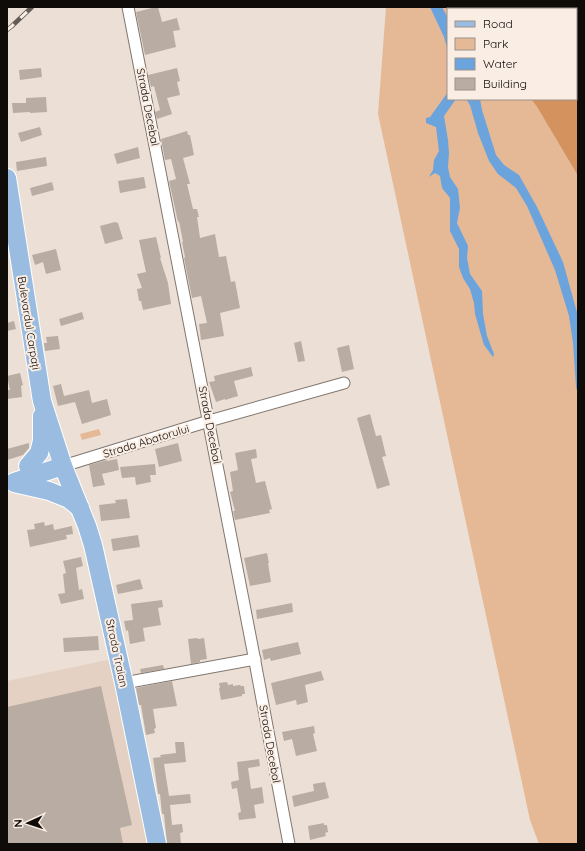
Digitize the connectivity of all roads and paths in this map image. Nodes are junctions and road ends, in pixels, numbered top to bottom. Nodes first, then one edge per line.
1 (128, 7) edge
2 (7, 178) edge
3 (344, 383) dead end
4 (42, 401) junction
5 (209, 421) junction
6 (61, 461) junction
7 (28, 466) junction
8 (9, 480) edge
9 (80, 508) junction
10 (255, 659) junction
11 (124, 683) junction
12 (157, 844) edge
13 (289, 844) edge

1 - 5 street, Strada Decebal
2 - 4 main road, Bulevardul Carpați
3 - 5 street, Strada Abatorului
4 - 6 main road, Bulevardul Carpați
4 - 7 main road
5 - 6 street, Strada Abatorului
5 - 10 street, Strada Decebal
6 - 7 main road
6 - 8 main road
6 - 9 main road, Strada Traian
7 - 8 main road
8 - 9 main road
9 - 11 main road, Strada Traian
10 - 11 street
10 - 13 street, Strada Decebal
11 - 12 main road, Strada Traian

